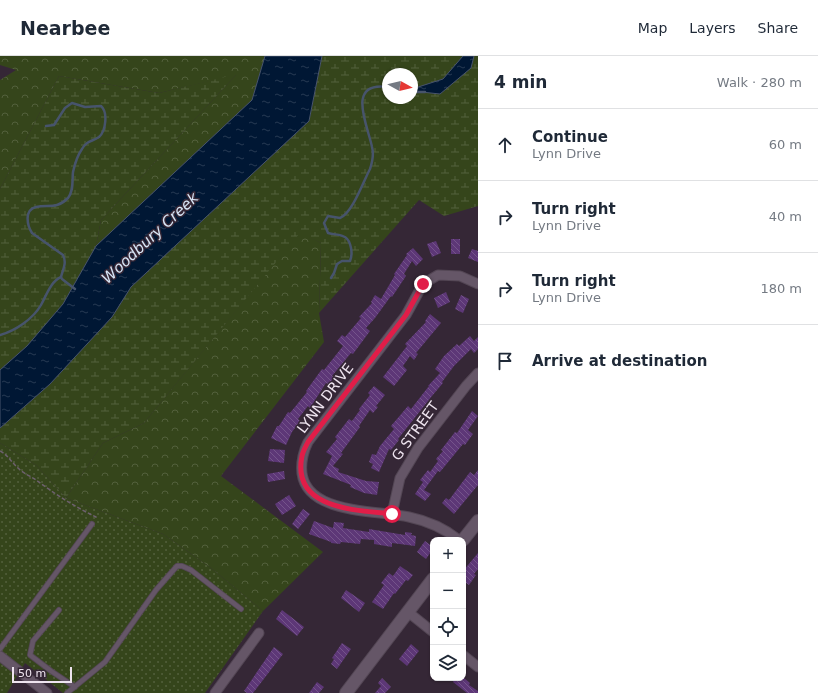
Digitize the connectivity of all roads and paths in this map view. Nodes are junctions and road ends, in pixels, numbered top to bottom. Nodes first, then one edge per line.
1 (478, 284) edge
2 (478, 373) edge
3 (0, 452) edge
4 (392, 514) junction
5 (478, 521) edge
6 (92, 524) joint
7 (455, 537) edge
8 (465, 537) edge
9 (430, 583) edge
10 (59, 610) dead end
11 (240, 610) dead end
12 (408, 612) junction
13 (430, 630) edge
14 (259, 633) dead end
15 (0, 649) edge
16 (0, 656) edge
17 (466, 657) edge
18 (478, 667) edge
19 (75, 687) junction
20 (47, 693) edge
21 (67, 693) edge
22 (215, 693) edge
23 (346, 693) edge

1 - 4 street, LYNN DRIVE
2 - 4 street, G STREET
3 - 6 path
4 - 7 street, LYNN DRIVE
5 - 8 street
6 - 15 lane
9 - 12 street
10 - 19 lane
11 - 19 lane
12 - 13 street
12 - 23 street
14 - 22 street
16 - 20 street
17 - 18 street
19 - 21 lane

